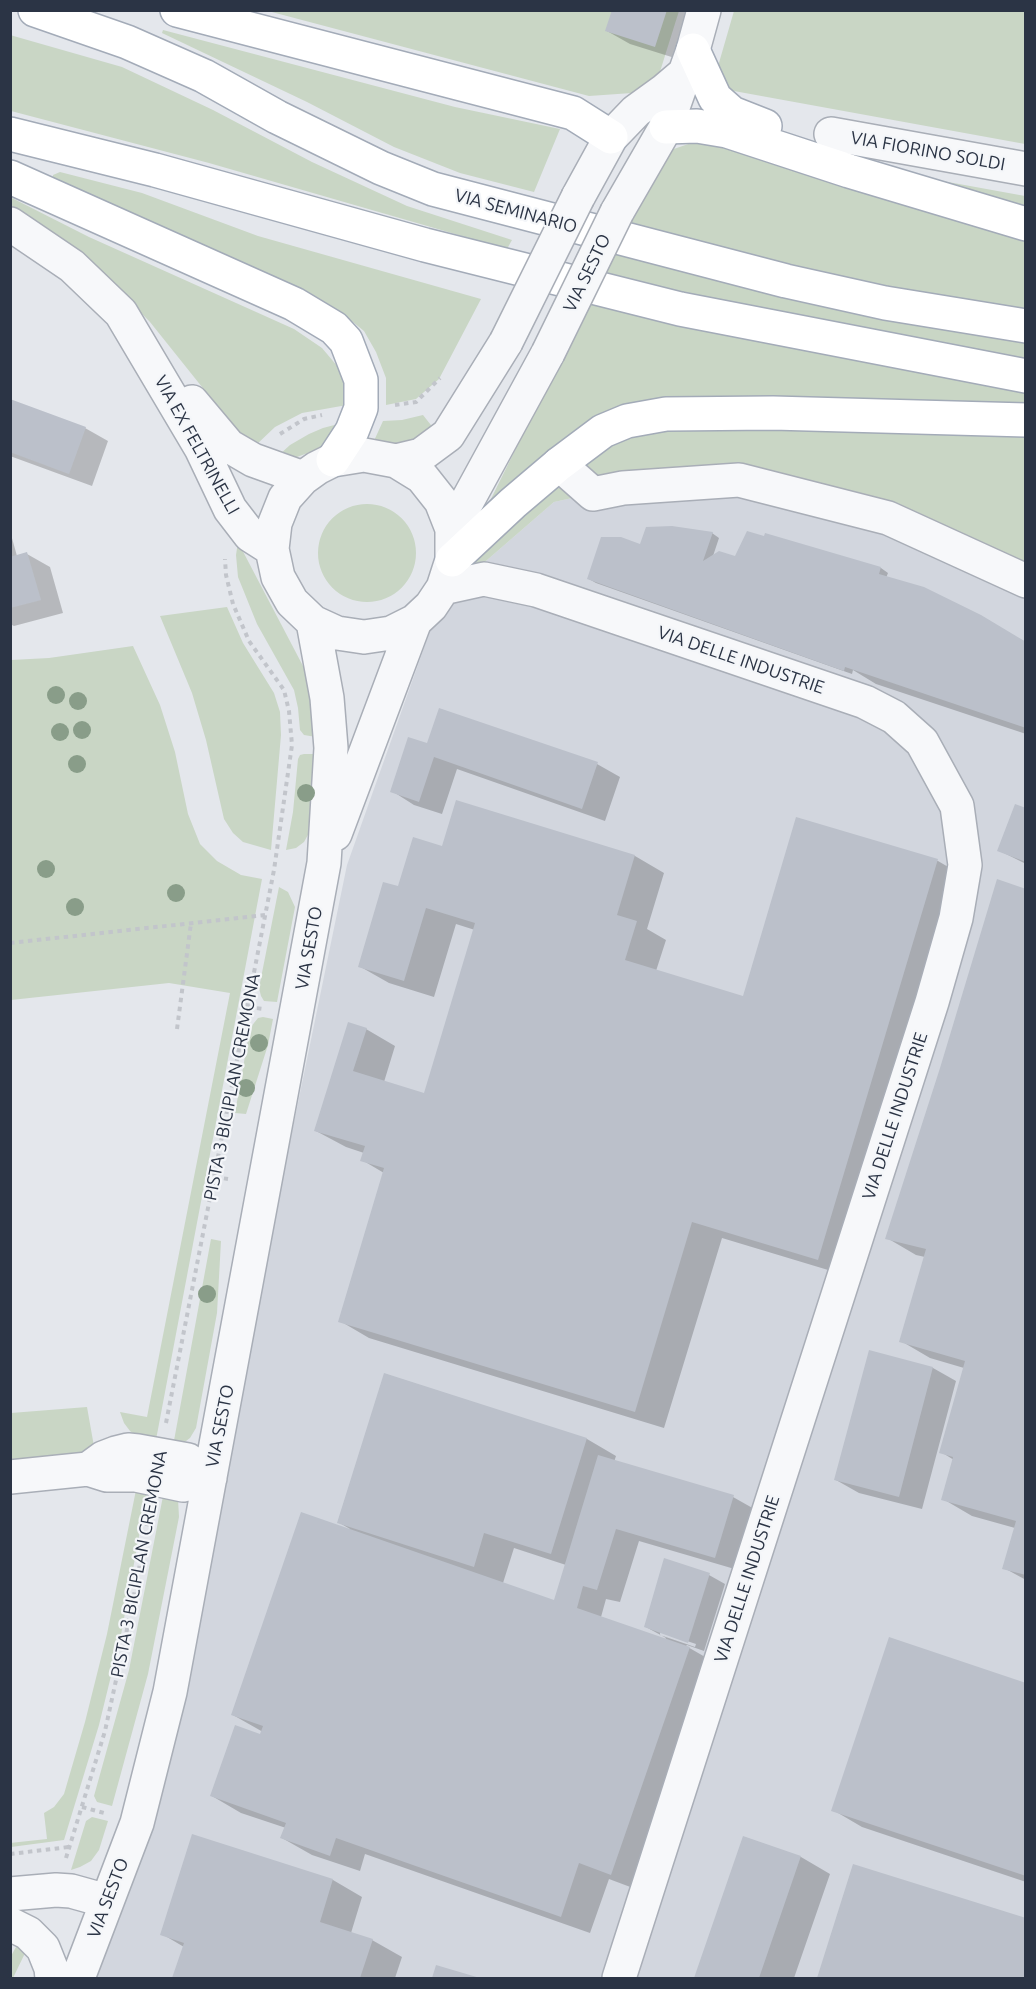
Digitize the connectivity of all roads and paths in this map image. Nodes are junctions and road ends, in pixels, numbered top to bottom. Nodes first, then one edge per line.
1 (35, 10) edge
2 (177, 10) edge
3 (704, 10) edge
4 (689, 62) junction
5 (666, 127) junction
6 (10, 134) edge
7 (831, 134) dead end
8 (610, 137) junction
9 (1026, 169) edge
10 (849, 171) junction
11 (10, 177) edge
12 (617, 212) junction
13 (10, 224) edge
14 (1026, 224) edge
15 (1026, 326) edge
16 (133, 331) junction
17 (444, 374) dead end
18 (1026, 376) edge
19 (361, 408) junction
20 (1026, 420) edge
21 (254, 460) junction
22 (333, 460) junction
23 (396, 461) junction
24 (559, 464) junction
25 (303, 478) junction
26 (230, 508) junction
27 (272, 549) junction
28 (449, 559) junction
29 (1026, 581) edge
30 (415, 621) junction
31 (313, 622) junction
32 (324, 863) junction
33 (266, 915) junction
34 (190, 923) junction
35 (10, 943) edge
36 (177, 1029) dead end
37 (215, 1177) junction
38 (228, 1179) dead end
39 (158, 1467) junction
40 (10, 1477) edge
41 (210, 1478) junction
42 (69, 1847) junction
43 (10, 1854) edge
44 (56, 1890) junction
45 (10, 1894) edge
46 (107, 1901) junction
47 (10, 1924) edge
48 (52, 1978) edge
49 (78, 1978) edge
50 (619, 1978) edge

1 - 15 main road, VIA SEMINARIO
2 - 8 main road
3 - 4 street, VIA SESTO
4 - 5 street, VIA SESTO
4 - 8 street
4 - 10 main road
5 - 8 street
5 - 10 main road
5 - 12 street, VIA SESTO
6 - 18 main road
7 - 9 street, VIA FIORINO SOLDI
8 - 12 street
8 - 23 street, bridge
10 - 14 main road
11 - 19 main road
12 - 28 street, VIA SESTO, bridge
13 - 16 street, VIA EX FELTRINELLI
16 - 21 street, VIA EX FELTRINELLI
16 - 26 street, VIA EX FELTRINELLI
17 - 19 path
19 - 21 path
19 - 22 main road
20 - 24 main road
21 - 25 street, VIA EX FELTRINELLI
22 - 23 street, VIA SESTO
22 - 25 street, VIA SESTO
23 - 28 street, VIA SESTO
24 - 28 main road
24 - 29 street
25 - 27 street, VIA SESTO
26 - 27 street, VIA EX FELTRINELLI
26 - 33 path, PISTA 3 BICIPLAN CREMONA
27 - 31 street, VIA SESTO
28 - 30 street, VIA SESTO
28 - 50 street, VIA DELLE INDUSTRIE
30 - 31 street, VIA SESTO
30 - 32 street, VIA SESTO
31 - 32 street, VIA SESTO
32 - 41 street, VIA SESTO
33 - 34 path
33 - 37 path, PISTA 3 BICIPLAN CREMONA
34 - 35 path
34 - 36 path
37 - 38 path
37 - 39 path, PISTA 3 BICIPLAN CREMONA
39 - 40 street
39 - 41 street
39 - 42 path, PISTA 3 BICIPLAN CREMONA
41 - 46 street, VIA SESTO
42 - 43 path
42 - 44 path, PISTA 3 BICIPLAN CREMONA
44 - 45 street
44 - 46 street
46 - 49 street, VIA SESTO
47 - 48 street

